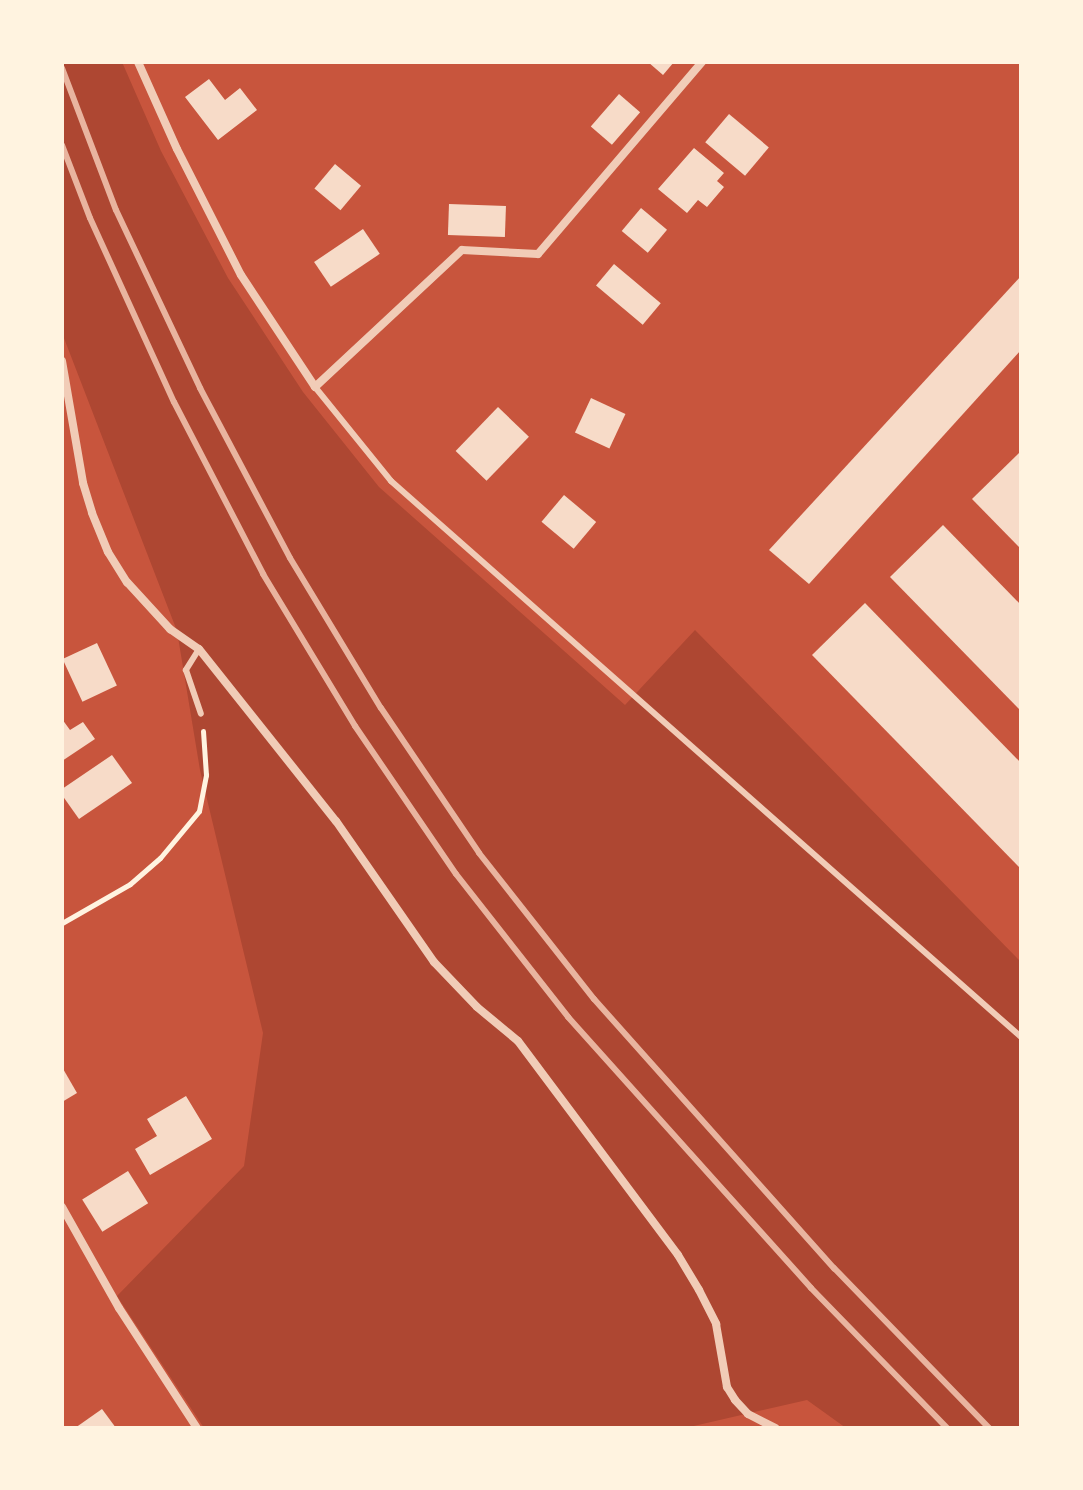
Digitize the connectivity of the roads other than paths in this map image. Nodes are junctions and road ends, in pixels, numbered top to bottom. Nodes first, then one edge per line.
1 (138, 62) edge
2 (702, 62) edge
3 (62, 361) edge
4 (315, 387) junction
5 (62, 426) edge
6 (74, 426) junction
7 (199, 649) junction
8 (201, 714) road end
9 (1021, 1037) edge
10 (62, 1207) edge
11 (195, 1427) edge
12 (776, 1428) edge

1 - 4 street
2 - 4 street
3 - 6 street
4 - 9 lane
5 - 6 lane
6 - 7 street
7 - 8 lane
7 - 12 street
10 - 11 street

